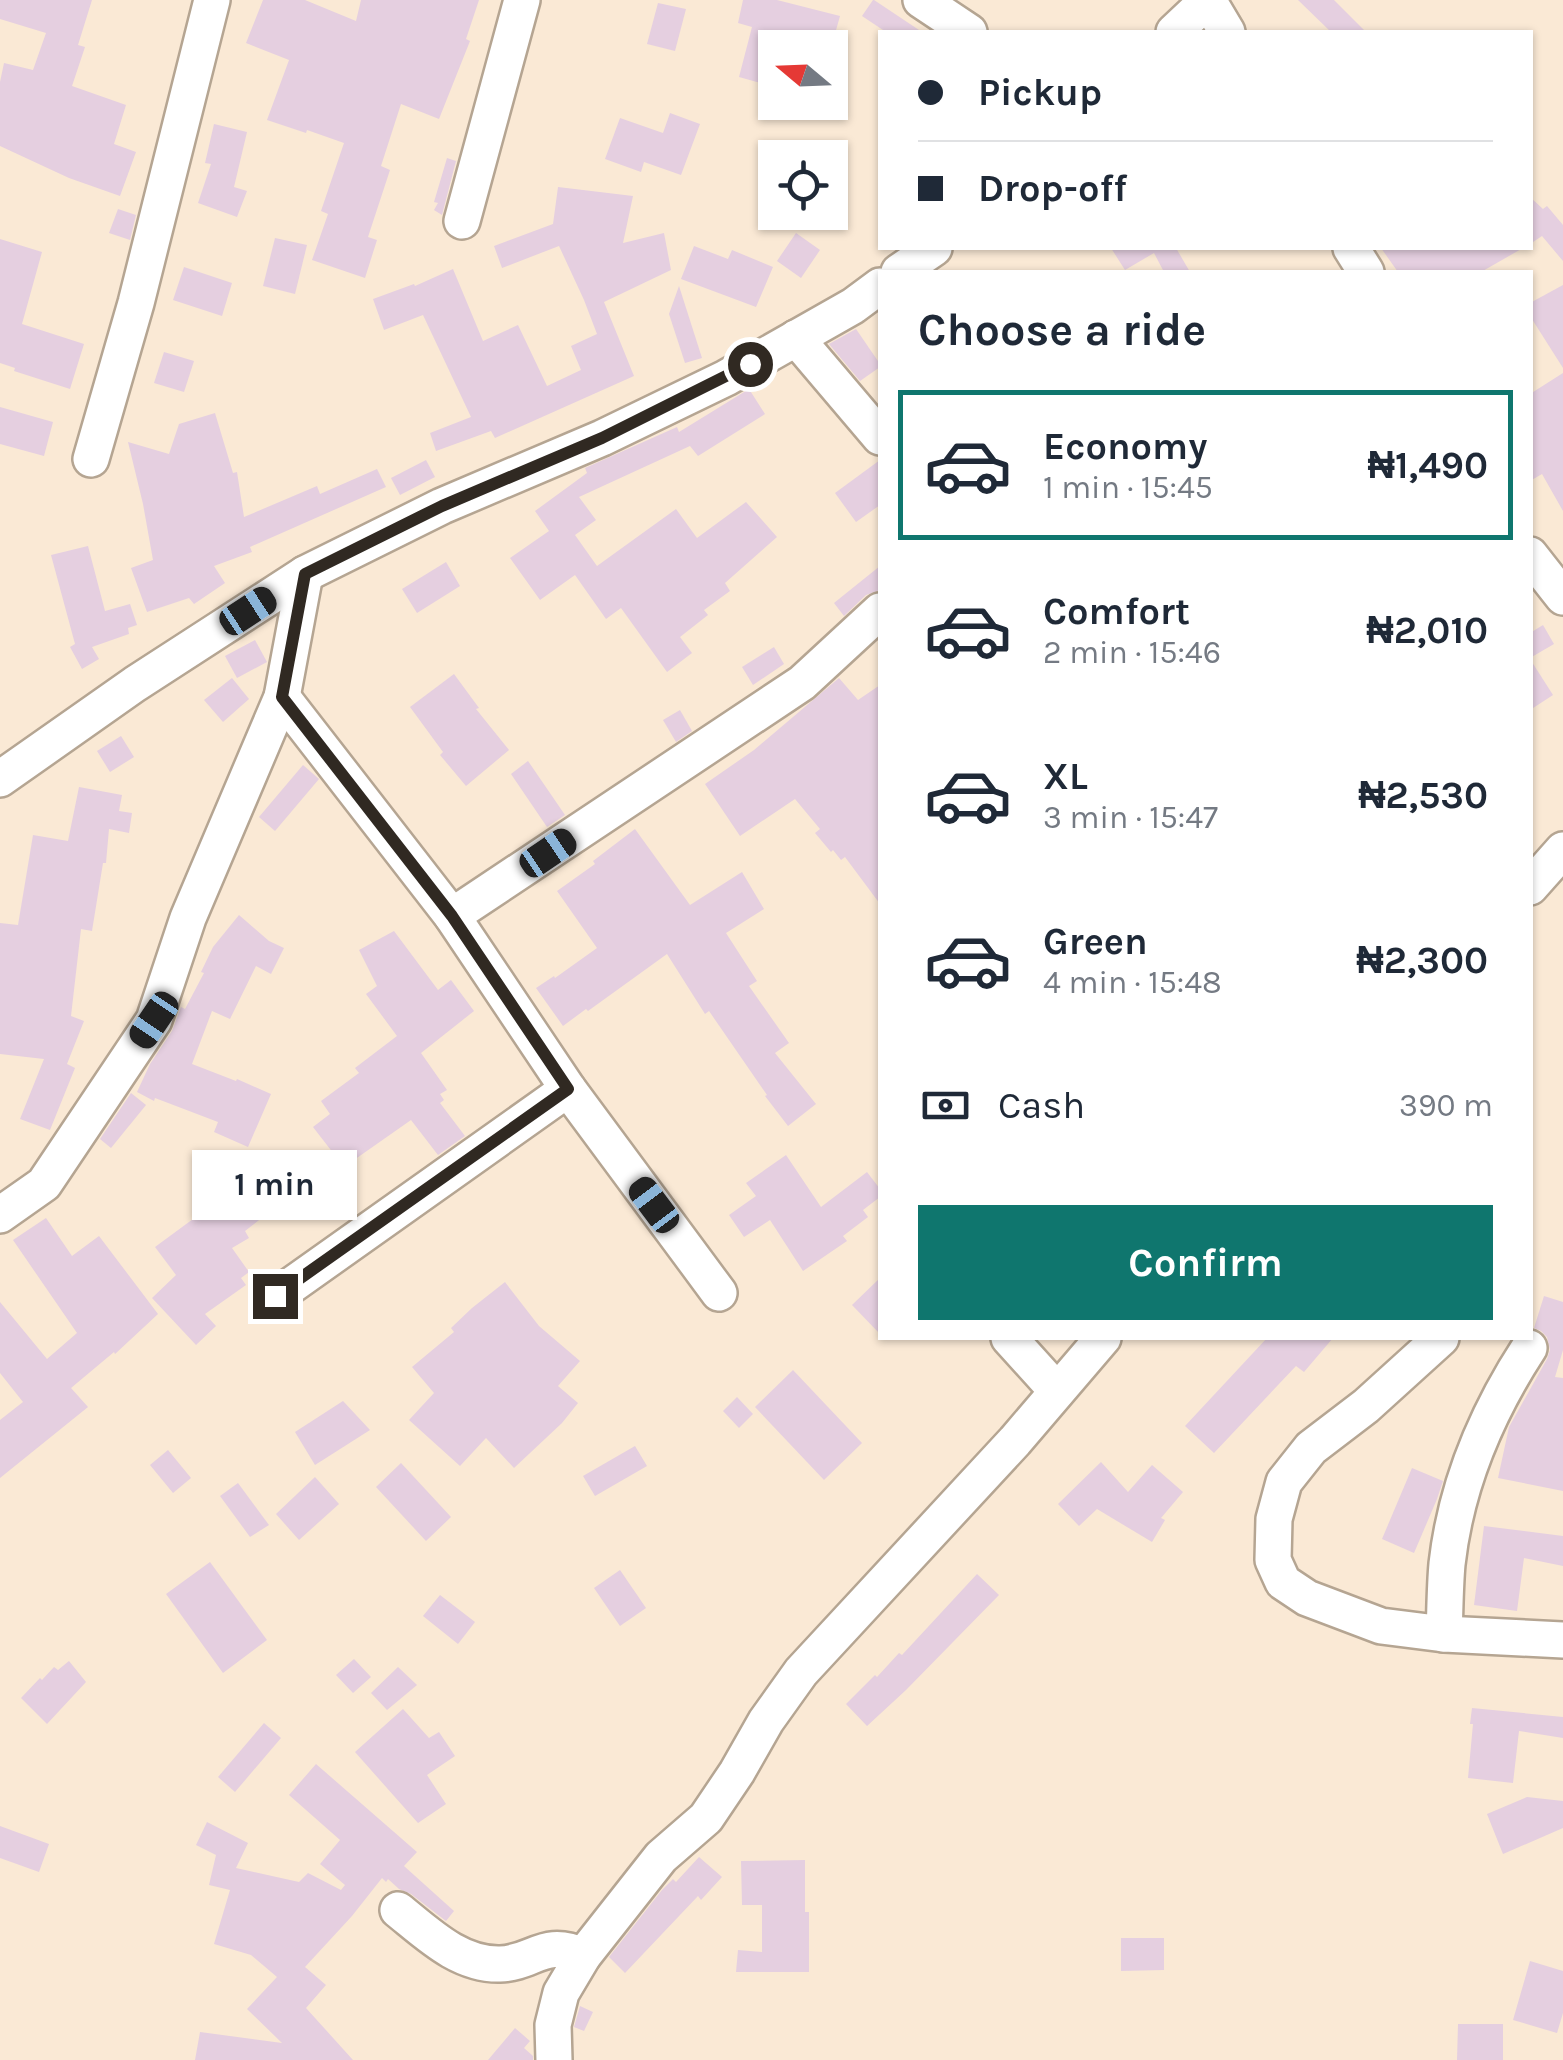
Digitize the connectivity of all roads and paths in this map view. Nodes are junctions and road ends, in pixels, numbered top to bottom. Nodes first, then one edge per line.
1 (212, 0) edge
2 (522, 0) edge
3 (921, 0) edge
4 (1208, 0) edge
5 (966, 30) edge
6 (1176, 30) edge
7 (1225, 30) edge
8 (462, 221) dead end
9 (931, 250) edge
10 (902, 270) edge
11 (878, 287) edge
12 (796, 338) junction
13 (878, 434) edge
14 (91, 459) dead end
15 (1533, 560) edge
16 (305, 574) junction
17 (1563, 596) edge
18 (878, 613) edge
19 (282, 697) junction
20 (0, 779) edge
21 (1563, 850) edge
22 (1533, 884) edge
23 (452, 916) junction
24 (568, 1089) junction
25 (0, 1215) edge
26 (720, 1293) dead end
27 (275, 1296) dead end
28 (1010, 1340) edge
29 (1100, 1340) edge
30 (1439, 1340) edge
31 (1528, 1348) dead end
32 (1057, 1391) junction
33 (1444, 1634) junction
34 (1563, 1640) edge
35 (398, 1910) dead end
36 (582, 1956) junction
37 (554, 2060) edge

1 - 14 street
2 - 8 street
3 - 5 street
4 - 6 street
4 - 7 street
9 - 10 street
11 - 12 street
12 - 13 street
12 - 16 street
15 - 17 street
16 - 19 street
16 - 20 street
18 - 23 street
19 - 23 street
19 - 25 street
21 - 22 street
23 - 24 street
24 - 26 street
24 - 27 street
28 - 32 street
29 - 32 street
30 - 33 street
31 - 33 street
32 - 36 street
33 - 34 street
35 - 36 street
36 - 37 street

